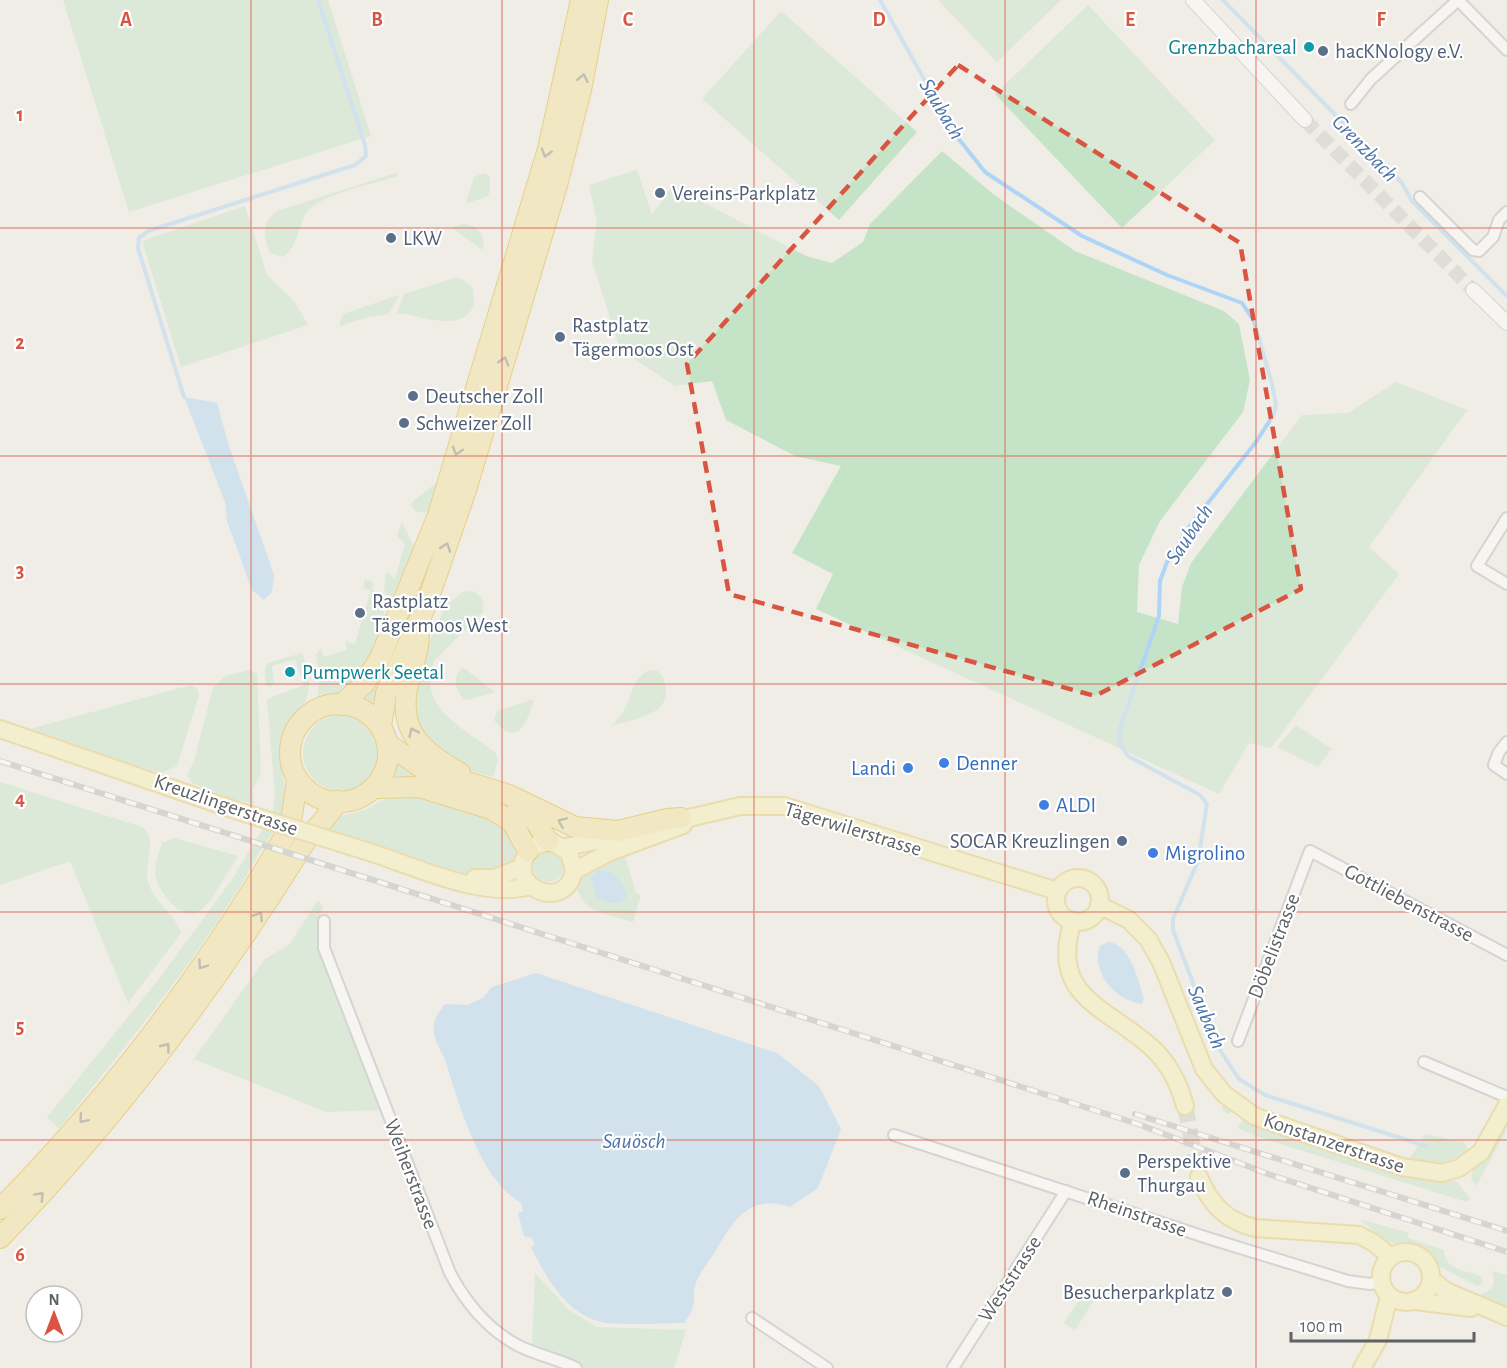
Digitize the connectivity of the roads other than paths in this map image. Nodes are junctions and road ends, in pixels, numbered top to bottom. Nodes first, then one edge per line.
1 (581, 0) edge
2 (598, 0) edge
3 (1192, 0) edge
4 (1458, 0) edge
5 (1507, 50) edge
6 (1351, 104) dead end
7 (1305, 120) tunnel mouth
8 (1420, 197) dead end
9 (1507, 212) edge
10 (1473, 290) tunnel mouth
11 (1507, 323) edge
12 (1507, 518) edge
13 (1507, 584) edge
14 (419, 622) junction
15 (341, 705) junction
16 (0, 729) edge
17 (384, 735) junction
18 (1507, 742) edge
19 (1507, 774) edge
20 (297, 781) junction
21 (473, 784) junction
22 (376, 788) junction
23 (496, 793) junction
24 (338, 801) junction
25 (716, 812) junction
26 (681, 818) junction
27 (556, 844) junction
28 (1310, 851) joint
29 (525, 859) junction
30 (574, 871) junction
31 (452, 879) junction
32 (530, 886) junction
33 (1057, 891) junction
34 (1099, 905) junction
35 (324, 921) dead end
36 (1073, 921) junction
37 (1507, 955) edge
38 (1238, 1041) dead end
39 (1424, 1062) dead end
40 (1507, 1097) edge
41 (1507, 1105) edge
42 (1185, 1106) tunnel mouth
43 (894, 1135) dead end
44 (1199, 1177) tunnel mouth
45 (1066, 1191) junction
46 (0, 1209) edge
47 (0, 1238) edge
48 (1390, 1257) junction
49 (1431, 1279) junction
50 (1385, 1289) junction
51 (1411, 1302) junction
52 (1487, 1310) junction
53 (1507, 1317) edge
54 (752, 1318) dead end
55 (1378, 1340) junction
56 (576, 1368) edge
57 (827, 1368) edge
58 (953, 1368) edge
59 (1362, 1368) edge

1 -> 15 highway
14 -> 2 highway
3 - 7 street
4 - 5 street
4 - 6 street
8 - 9 street
10 - 11 street
12 - 13 street
14 - 17 highway
21 -> 14 highway
15 - 17 highway
15 - 20 highway
16 - 31 main road, Kreuzlingerstrasse, bridge
17 - 21 highway
17 - 22 highway
18 - 19 street
20 - 24 highway
20 -> 46 highway
21 - 23 highway
22 - 24 highway
22 - 29 highway
26 -> 23 highway
23 - 27 highway
47 -> 24 highway
25 - 26 main road
25 - 30 main road
25 - 33 main road, Tägerwilerstrasse
26 - 27 main road
27 - 29 main road
27 - 30 main road
28 - 37 street, Gottliebenstrasse
28 - 38 street, Döbelistrasse
29 - 31 main road, Kreuzlingerstrasse
29 - 32 main road
30 - 32 main road
31 - 32 main road, Kreuzlingerstrasse
33 - 34 main road
33 - 36 main road
34 - 36 main road
34 - 41 main road, Konstanzerstrasse
35 - 56 street, Weiherstrasse
36 - 42 main road
39 - 40 street
43 - 45 street, Rheinstrasse
44 - 48 main road
45 - 50 street, Rheinstrasse
45 - 58 street, Weststrasse
48 - 49 main road
48 - 50 main road
49 - 51 main road
49 - 52 main road
50 - 51 main road
50 - 55 main road
51 - 52 main road
51 - 55 main road
52 - 53 main road
54 - 57 street
55 - 59 main road

